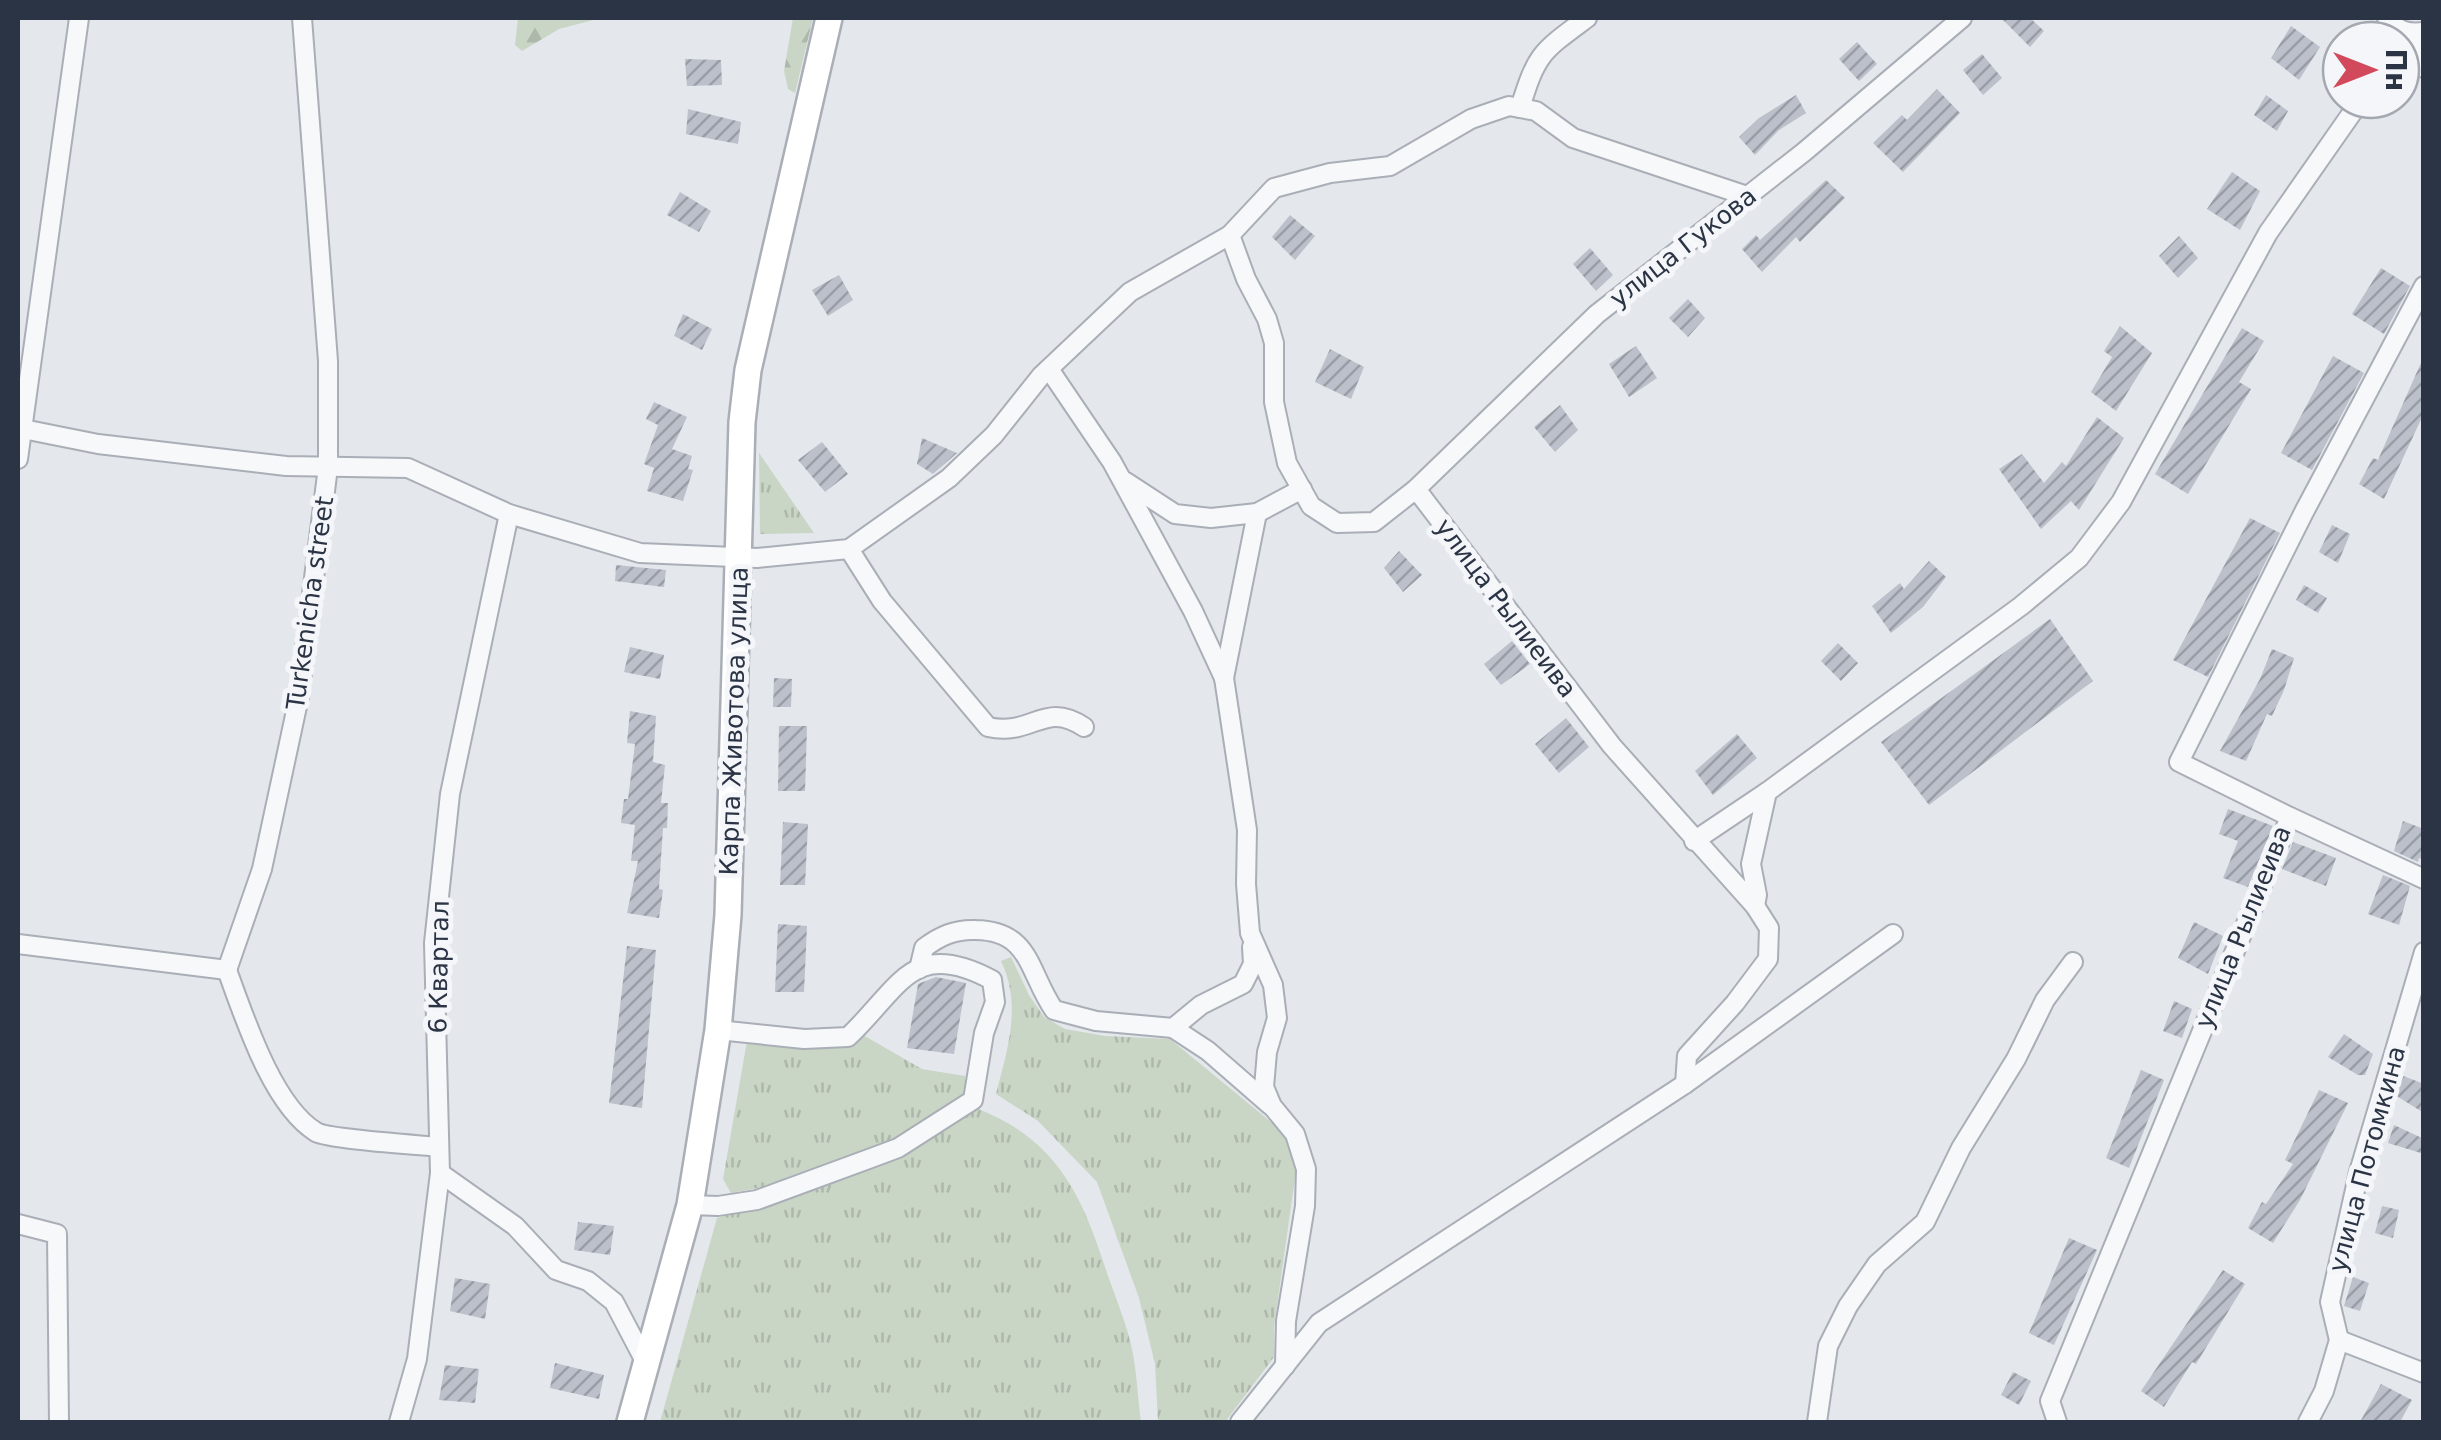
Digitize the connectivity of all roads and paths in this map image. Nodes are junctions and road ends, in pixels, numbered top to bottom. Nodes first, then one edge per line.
1 (79, 18) edge
2 (302, 18) edge
3 (829, 18) edge
4 (1587, 18) edge
5 (1962, 18) edge
6 (1520, 108) junction
7 (2347, 120) edge
8 (1747, 196) junction
9 (1230, 236) junction
10 (2424, 286) edge
11 (1049, 369) junction
12 (20, 428) edge
13 (18, 459) edge
14 (328, 467) junction
15 (1121, 479) junction
16 (1302, 489) junction
17 (1416, 489) junction
18 (1257, 513) junction
19 (509, 514) junction
20 (849, 549) junction
21 (738, 557) junction
22 (1224, 678) junction
23 (1084, 727) dead end
24 (1767, 792) junction
25 (2290, 817) junction
26 (1694, 841) junction
27 (2424, 880) edge
28 (1755, 906) junction
29 (1250, 933) junction
30 (1893, 934) dead end
31 (18, 944) edge
32 (2424, 952) edge
33 (2072, 962) dead end
34 (919, 969) junction
35 (227, 970) junction
36 (1172, 1028) junction
37 (718, 1030) junction
38 (1685, 1084) junction
39 (1272, 1106) junction
40 (440, 1147) junction
41 (440, 1173) junction
42 (690, 1205) junction
43 (18, 1224) edge
44 (2338, 1340) junction
45 (646, 1363) junction
46 (1285, 1366) junction
47 (2424, 1373) edge
48 (59, 1422) edge
49 (399, 1422) edge
50 (630, 1422) edge
51 (1240, 1422) edge
52 (1816, 1422) edge
53 (2057, 1422) edge
54 (2308, 1422) edge

1 - 12 street
2 - 14 street, Turkenicha street
3 - 21 main road, Карпа Животова улица
4 - 6 street
5 - 8 street, улица Гукова
6 - 8 street
6 - 9 street
7 - 24 street
8 - 17 street, улица Гукова
9 - 11 street
9 - 16 street
10 - 25 street, улица Рылиеива
11 - 15 street
11 - 20 street
12 - 13 street
12 - 14 street
14 - 19 street
14 - 35 street, Turkenicha street
15 - 18 street
15 - 22 street
16 - 17 street, улица Гукова
16 - 18 street
17 - 26 street, улица Рылиеива
18 - 22 street
19 - 21 street
19 - 40 street, 6 Квартал
20 - 21 street
20 - 23 street
21 - 37 main road, Карпа Животова улица
22 - 29 street
24 - 26 street
24 - 28 street, улица Рылиеива
25 - 27 street
25 - 53 street, улица Рылиеива
26 - 28 street, улица Рылиеива
28 - 38 street, улица Рылиеива
29 - 36 street
29 - 39 street
30 - 38 street
31 - 35 street
32 - 44 street, улица Потомкина
33 - 52 street
34 - 36 street
34 - 37 street
34 - 42 street
35 - 40 street
36 - 39 street
37 - 42 main road, Карпа Животова улица
38 - 46 street
39 - 46 street
40 - 41 street, 6 Квартал
41 - 45 street
41 - 49 street, 6 Квартал
42 - 45 main road, Карпа Животова улица
43 - 48 street
44 - 47 street
44 - 54 street, улица Потомкина
45 - 50 main road, Карпа Животова улица
46 - 51 street

